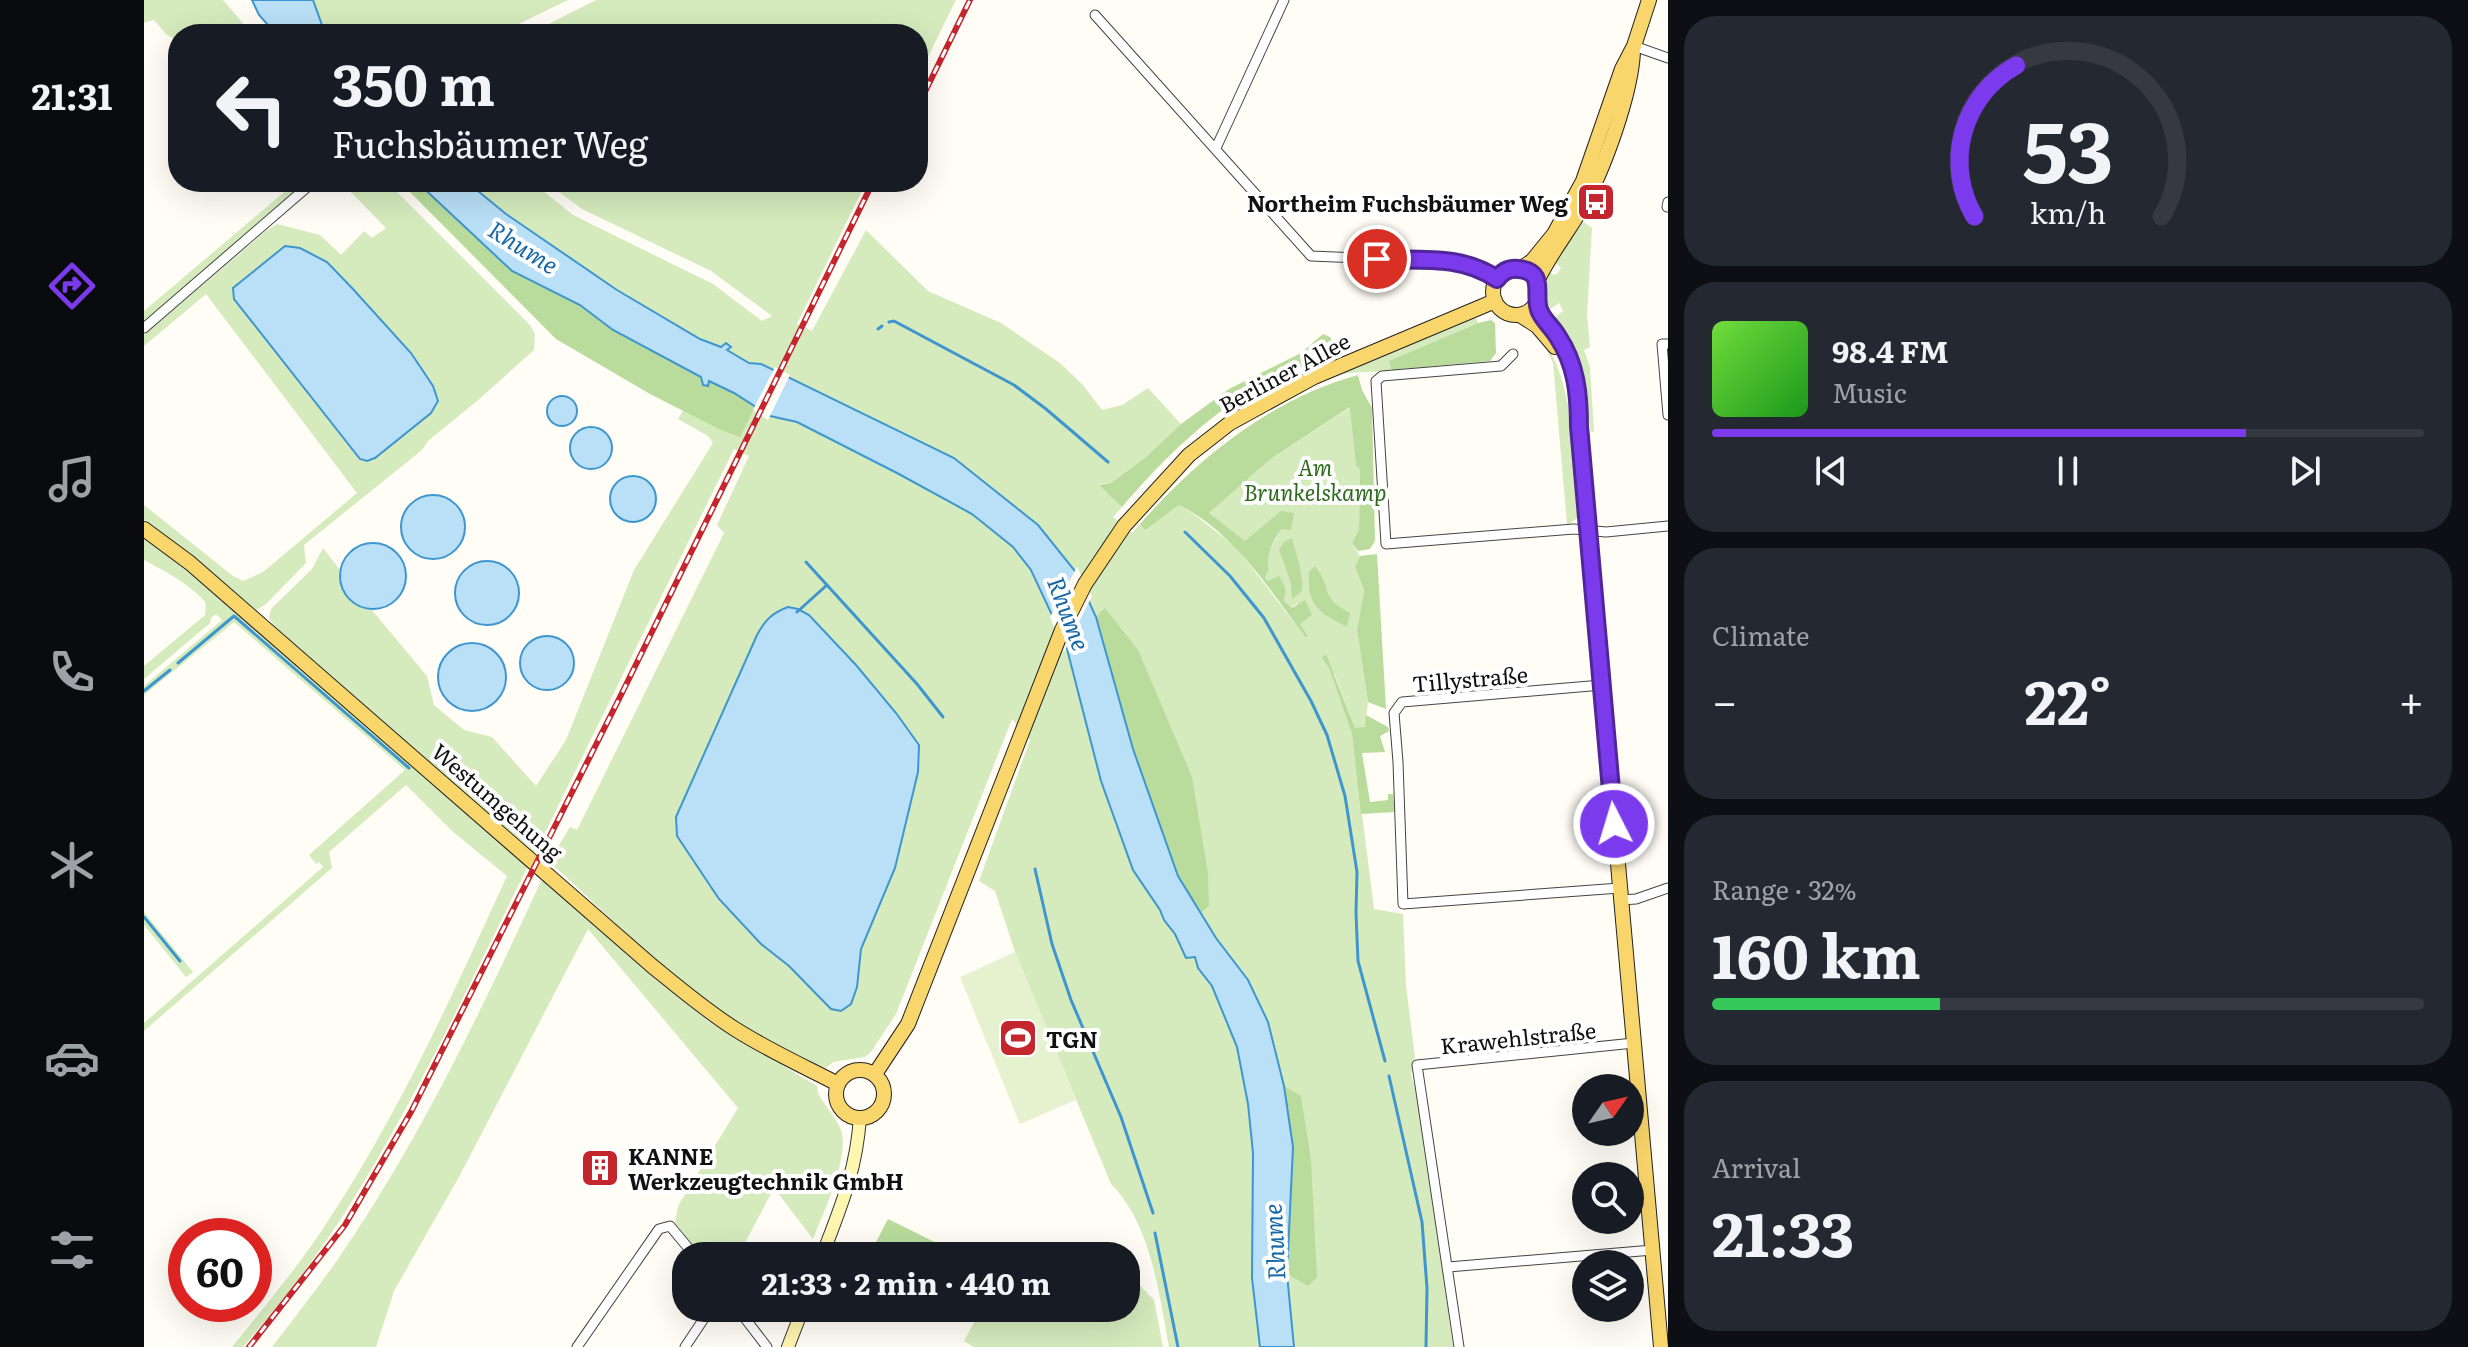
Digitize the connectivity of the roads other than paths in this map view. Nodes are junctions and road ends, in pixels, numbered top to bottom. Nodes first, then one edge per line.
1 (1284, 0) edge
2 (1649, 0) edge
3 (1095, 15) dead end
4 (1634, 46) junction
5 (1668, 58) edge
6 (1216, 148) junction
7 (301, 192) edge
8 (1520, 269) junction
9 (1497, 279) junction
10 (1537, 281) junction
11 (1495, 301) junction
12 (1537, 303) junction
13 (1520, 315) junction
14 (144, 328) edge
15 (1665, 344) edge
16 (1513, 354) dead end
17 (1668, 415) edge
18 (1579, 426) junction
19 (1668, 526) edge
20 (144, 529) edge
21 (1588, 530) junction
22 (1602, 685) junction
23 (1666, 892) edge
24 (1621, 894) junction
25 (1634, 1043) junction
26 (875, 1074) junction
27 (838, 1084) junction
28 (860, 1118) junction
29 (683, 1242) edge
30 (827, 1242) edge
31 (1653, 1250) junction
32 (1448, 1267) junction
33 (702, 1322) edge
34 (748, 1322) edge
35 (798, 1322) edge
36 (577, 1347) edge
37 (685, 1347) edge
38 (767, 1347) edge
39 (788, 1347) edge
40 (1459, 1347) edge
41 (1661, 1347) edge

1 - 6 street
2 - 4 main road
3 - 6 street
4 - 5 street
4 - 8 main road
4 - 10 main road
6 - 9 street
7 - 14 street
8 - 9 main road
8 - 10 main road
9 - 11 main road
10 - 12 main road
11 - 13 main road
11 - 26 main road, Berliner Allee
12 - 13 main road
12 - 18 main road
13 - 18 main road
15 - 17 street
16 - 21 street
18 - 21 main road
19 - 21 street
20 - 27 main road, Westumgehung
21 - 22 main road
22 - 24 main road
22 - 24 street, Tillystraße
23 - 24 street
24 - 25 main road
25 - 31 main road
25 - 32 street, Krawehlstraße
26 - 27 main road
26 - 28 main road
27 - 28 main road
28 - 30 main road
29 - 36 street
31 - 32 street
31 - 41 main road
32 - 40 street
33 - 37 street
34 - 38 street
35 - 39 main road

